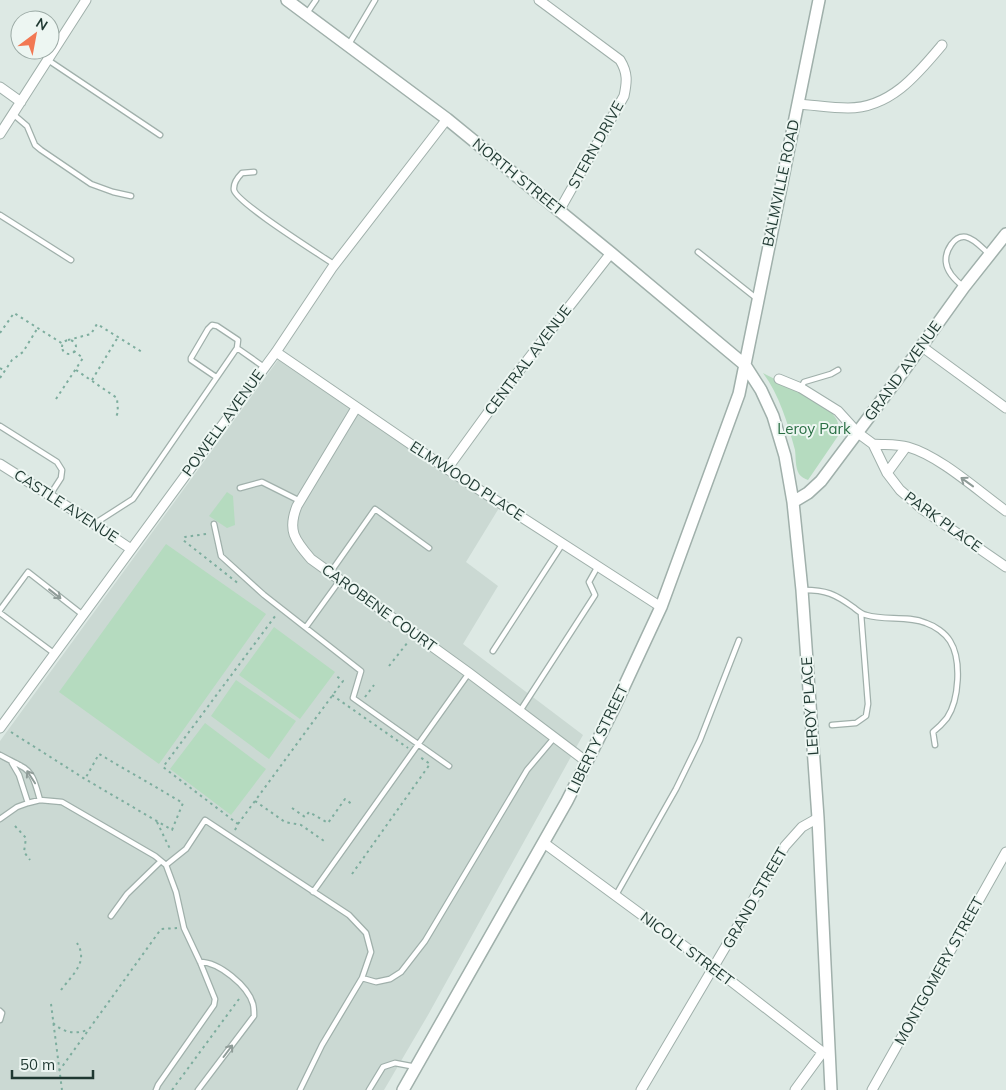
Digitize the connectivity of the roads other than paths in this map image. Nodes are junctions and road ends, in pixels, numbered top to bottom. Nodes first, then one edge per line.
1 (86, 0) edge
2 (286, 0) edge
3 (316, 0) edge
4 (375, 0) edge
5 (539, 0) edge
6 (819, 0) edge
7 (306, 14) junction
8 (60, 41) edge
9 (942, 45) dead end
10 (348, 46) junction
11 (48, 60) joint
12 (0, 87) edge
13 (21, 102) junction
14 (798, 104) junction
15 (13, 114) junction
16 (447, 119) junction
17 (0, 134) edge
18 (160, 135) dead end
19 (254, 172) dead end
20 (131, 196) dead end
21 (559, 211) junction
22 (0, 215) edge
23 (1005, 238) edge
24 (698, 252) dead end
25 (611, 253) junction
26 (990, 255) junction
27 (71, 260) dead end
28 (334, 265) junction
29 (964, 287) junction
30 (758, 298) junction
31 (922, 346) junction
32 (237, 348) junction
33 (276, 352) junction
34 (745, 365) junction
35 (264, 367) junction
36 (838, 370) dead end
37 (216, 377) junction
38 (779, 380) dead end
39 (801, 388) junction
40 (356, 408) junction
41 (1006, 408) edge
42 (0, 426) edge
43 (858, 433) junction
44 (873, 444) junction
45 (906, 447) junction
46 (0, 464) edge
47 (447, 469) junction
48 (887, 473) junction
49 (240, 488) dead end
50 (50, 495) junction
51 (300, 501) junction
52 (793, 502) junction
53 (1006, 511) edge
54 (94, 524) junction
55 (214, 524) dead end
56 (563, 543) junction
57 (429, 548) dead end
58 (131, 549) junction
59 (598, 566) junction
60 (1006, 567) edge
61 (330, 572) junction
62 (340, 580) junction
63 (802, 590) junction
64 (661, 607) junction
65 (0, 612) edge
66 (861, 614) junction
67 (83, 615) junction
68 (306, 627) junction
69 (739, 640) dead end
70 (493, 651) dead end
71 (55, 654) junction
72 (469, 673) junction
73 (519, 712) junction
74 (832, 725) dead end
75 (0, 728) edge
76 (554, 738) junction
77 (418, 744) junction
78 (935, 745) dead end
79 (0, 755) edge
80 (12, 762) junction
81 (588, 762) junction
82 (449, 766) dead end
83 (40, 800) junction
84 (28, 803) junction
85 (818, 818) junction
86 (0, 819) edge
87 (544, 843) junction
88 (1006, 852) edge
89 (161, 861) junction
90 (166, 865) junction
91 (313, 892) junction
92 (616, 896) junction
93 (111, 916) dead end
94 (200, 962) junction
95 (714, 968) junction
96 (362, 978) junction
97 (1, 1012) edge
98 (0, 1020) edge
99 (826, 1055) junction
100 (416, 1067) junction
101 (156, 1090) edge
102 (198, 1090) edge
103 (300, 1090) edge
104 (369, 1090) edge
105 (403, 1090) edge
106 (642, 1090) edge
107 (795, 1090) edge
108 (831, 1090) edge
109 (873, 1090) edge

1 - 8 street
2 - 7 street, NORTH STREET
3 - 7 lane
4 - 10 lane
5 - 21 street, STERN DRIVE
6 - 14 street, BALMVILLE ROAD
7 - 10 street, NORTH STREET
9 - 14 street
10 - 16 street, NORTH STREET
11 - 13 street
11 - 18 lane
12 - 13 street
13 - 15 street
14 - 30 street, BALMVILLE ROAD
15 - 17 street
15 - 20 lane
16 - 21 street, NORTH STREET
16 - 28 street, POWELL AVENUE
19 - 28 lane
21 - 25 street, NORTH STREET
22 - 27 lane
23 - 26 street, GRAND AVENUE
24 - 30 lane
25 - 34 street, NORTH STREET
25 - 47 street, CENTRAL AVENUE
26 - 29 street, GRAND AVENUE
26 - 29 lane
28 - 33 street, POWELL AVENUE
29 - 31 street, GRAND AVENUE
30 - 34 street, BALMVILLE ROAD
31 - 41 street
31 - 43 street, GRAND AVENUE
32 - 35 lane
32 - 37 lane
32 - 37 lane
33 - 35 street, POWELL AVENUE
33 - 40 street, ELMWOOD PLACE
34 - 52 street, LEROY PLACE
34 - 64 street, LIBERTY STREET
35 - 58 street, POWELL AVENUE
36 - 39 lane
37 - 54 lane
38 - 39 street, PARK PLACE
39 - 43 street, PARK PLACE
40 - 47 street, ELMWOOD PLACE
40 - 51 street, CAROBENE COURT
42 - 50 lane
43 - 44 street, PARK PLACE
43 - 52 street, GRAND AVENUE
44 - 45 street
44 - 48 street, PARK PLACE
45 - 48 street
53 -> 45 street
46 - 50 street, CASTLE AVENUE
47 - 56 street, ELMWOOD PLACE
48 - 60 street, PARK PLACE
49 - 51 lane
50 - 54 street, CASTLE AVENUE
51 - 61 street, CAROBENE COURT
52 - 63 street, LEROY PLACE
54 - 58 street, CASTLE AVENUE
55 - 68 lane
56 - 59 street, ELMWOOD PLACE
56 - 70 lane
57 - 61 lane
58 - 67 street, POWELL AVENUE
59 - 64 street, ELMWOOD PLACE
59 - 73 lane
61 - 62 street, CAROBENE COURT
62 - 68 lane
62 - 72 street, CAROBENE COURT
63 - 66 lane
63 - 85 street, LEROY PLACE
64 - 81 street, LIBERTY STREET
65 -> 67 lane
65 - 71 lane
66 - 74 lane
66 - 78 lane
67 - 71 street, POWELL AVENUE
68 - 77 lane
69 - 92 lane
71 - 75 street, POWELL AVENUE
72 - 73 street, CAROBENE COURT
72 - 77 lane
73 - 76 street, CAROBENE COURT
76 - 81 street, CAROBENE COURT
76 - 96 lane
77 - 82 lane
77 - 91 lane
79 - 80 lane
83 -> 80 lane
80 - 84 lane
81 - 87 street, LIBERTY STREET
83 - 84 lane
83 - 89 lane
84 - 86 lane
85 - 95 street, GRAND STREET
85 - 99 street, LEROY PLACE
87 - 92 street, NICOLL STREET
87 - 100 street, LIBERTY STREET
88 - 109 street, MONTGOMERY STREET
89 - 90 lane
89 - 93 lane
90 - 91 lane
90 - 94 lane
91 - 96 lane
92 - 95 street, NICOLL STREET
94 - 101 lane
102 -> 94 lane
95 - 99 street, NICOLL STREET
95 - 106 street, GRAND STREET
96 - 103 lane
97 - 98 lane
99 - 107 street
99 - 108 street, LEROY PLACE
100 - 104 lane
100 - 105 street, LIBERTY STREET

